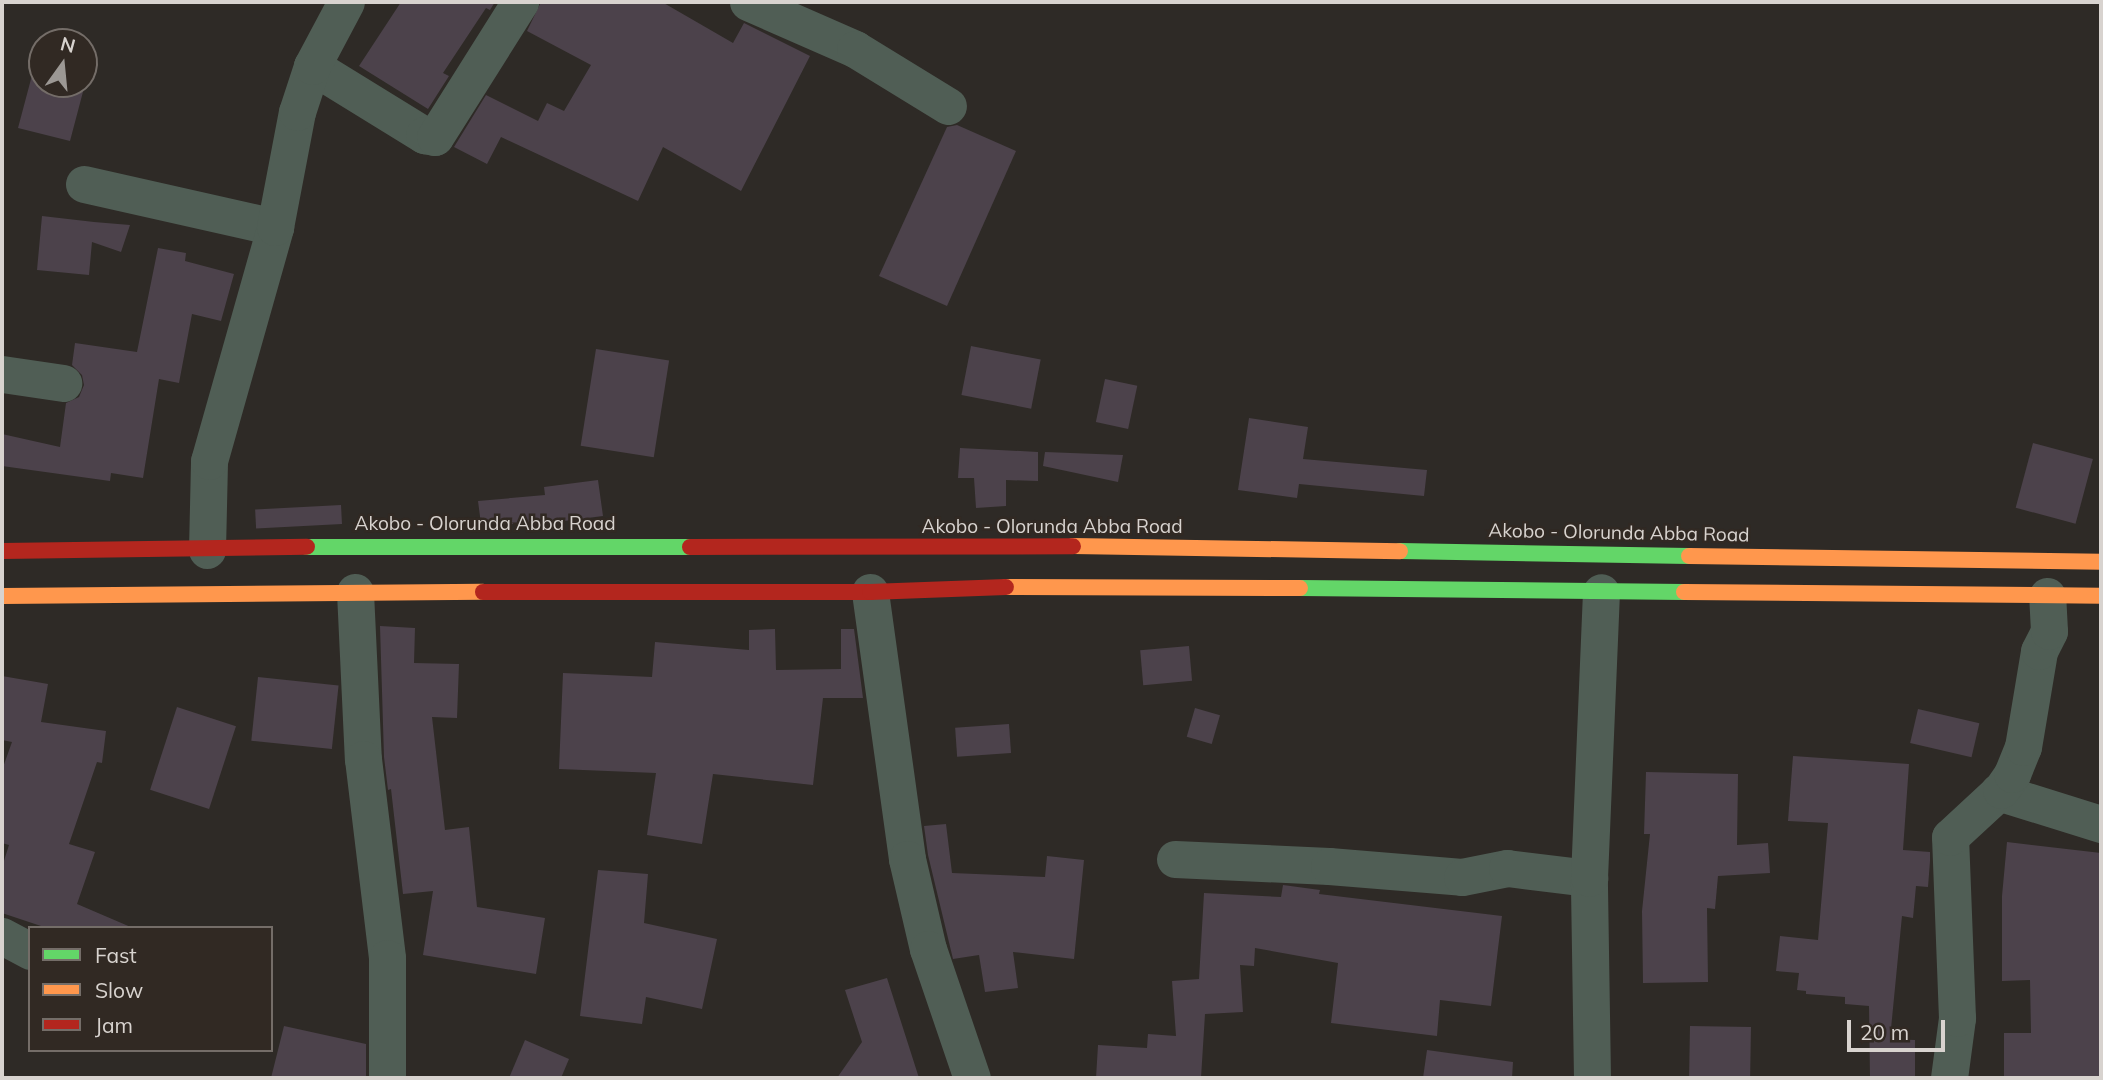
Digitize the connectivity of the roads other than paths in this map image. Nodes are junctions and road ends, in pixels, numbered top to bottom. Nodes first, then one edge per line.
1 (346, 2) edge
2 (520, 2) edge
3 (748, 2) edge
4 (312, 66) junction
5 (948, 106) dead end
6 (84, 184) dead end
7 (275, 227) junction
8 (2, 374) edge
9 (64, 383) dead end
10 (207, 550) junction
11 (2, 551) edge
12 (1926, 558) junction
13 (2101, 562) edge
14 (355, 592) junction
15 (870, 592) junction
16 (1601, 592) junction
17 (1925, 593) junction
18 (2, 596) edge
19 (2047, 596) junction
20 (2101, 596) edge
21 (1998, 792) junction
22 (2101, 824) edge
23 (1175, 859) dead end
24 (1589, 878) junction
25 (2, 936) edge
26 (28, 950) edge
27 (387, 1078) edge
28 (972, 1078) edge
29 (1592, 1078) edge
30 (1949, 1078) edge

1 - 4 street
2 - 4 street
3 - 5 street
4 - 7 street
6 - 7 street
7 - 10 street
8 - 9 street
10 - 11 main road, Akobo - Olorunda Abba Road
10 - 12 main road, Akobo - Olorunda Abba Road
12 - 13 main road, Akobo - Olorunda Abba Road
12 - 17 main road
14 - 15 main road
14 - 18 main road
14 - 27 street
15 - 16 main road
15 - 28 street
16 - 17 main road
16 - 24 street
17 - 19 main road
19 - 20 main road
19 - 21 street
21 - 22 street
21 - 30 street
23 - 24 street
24 - 29 street
25 - 26 street

